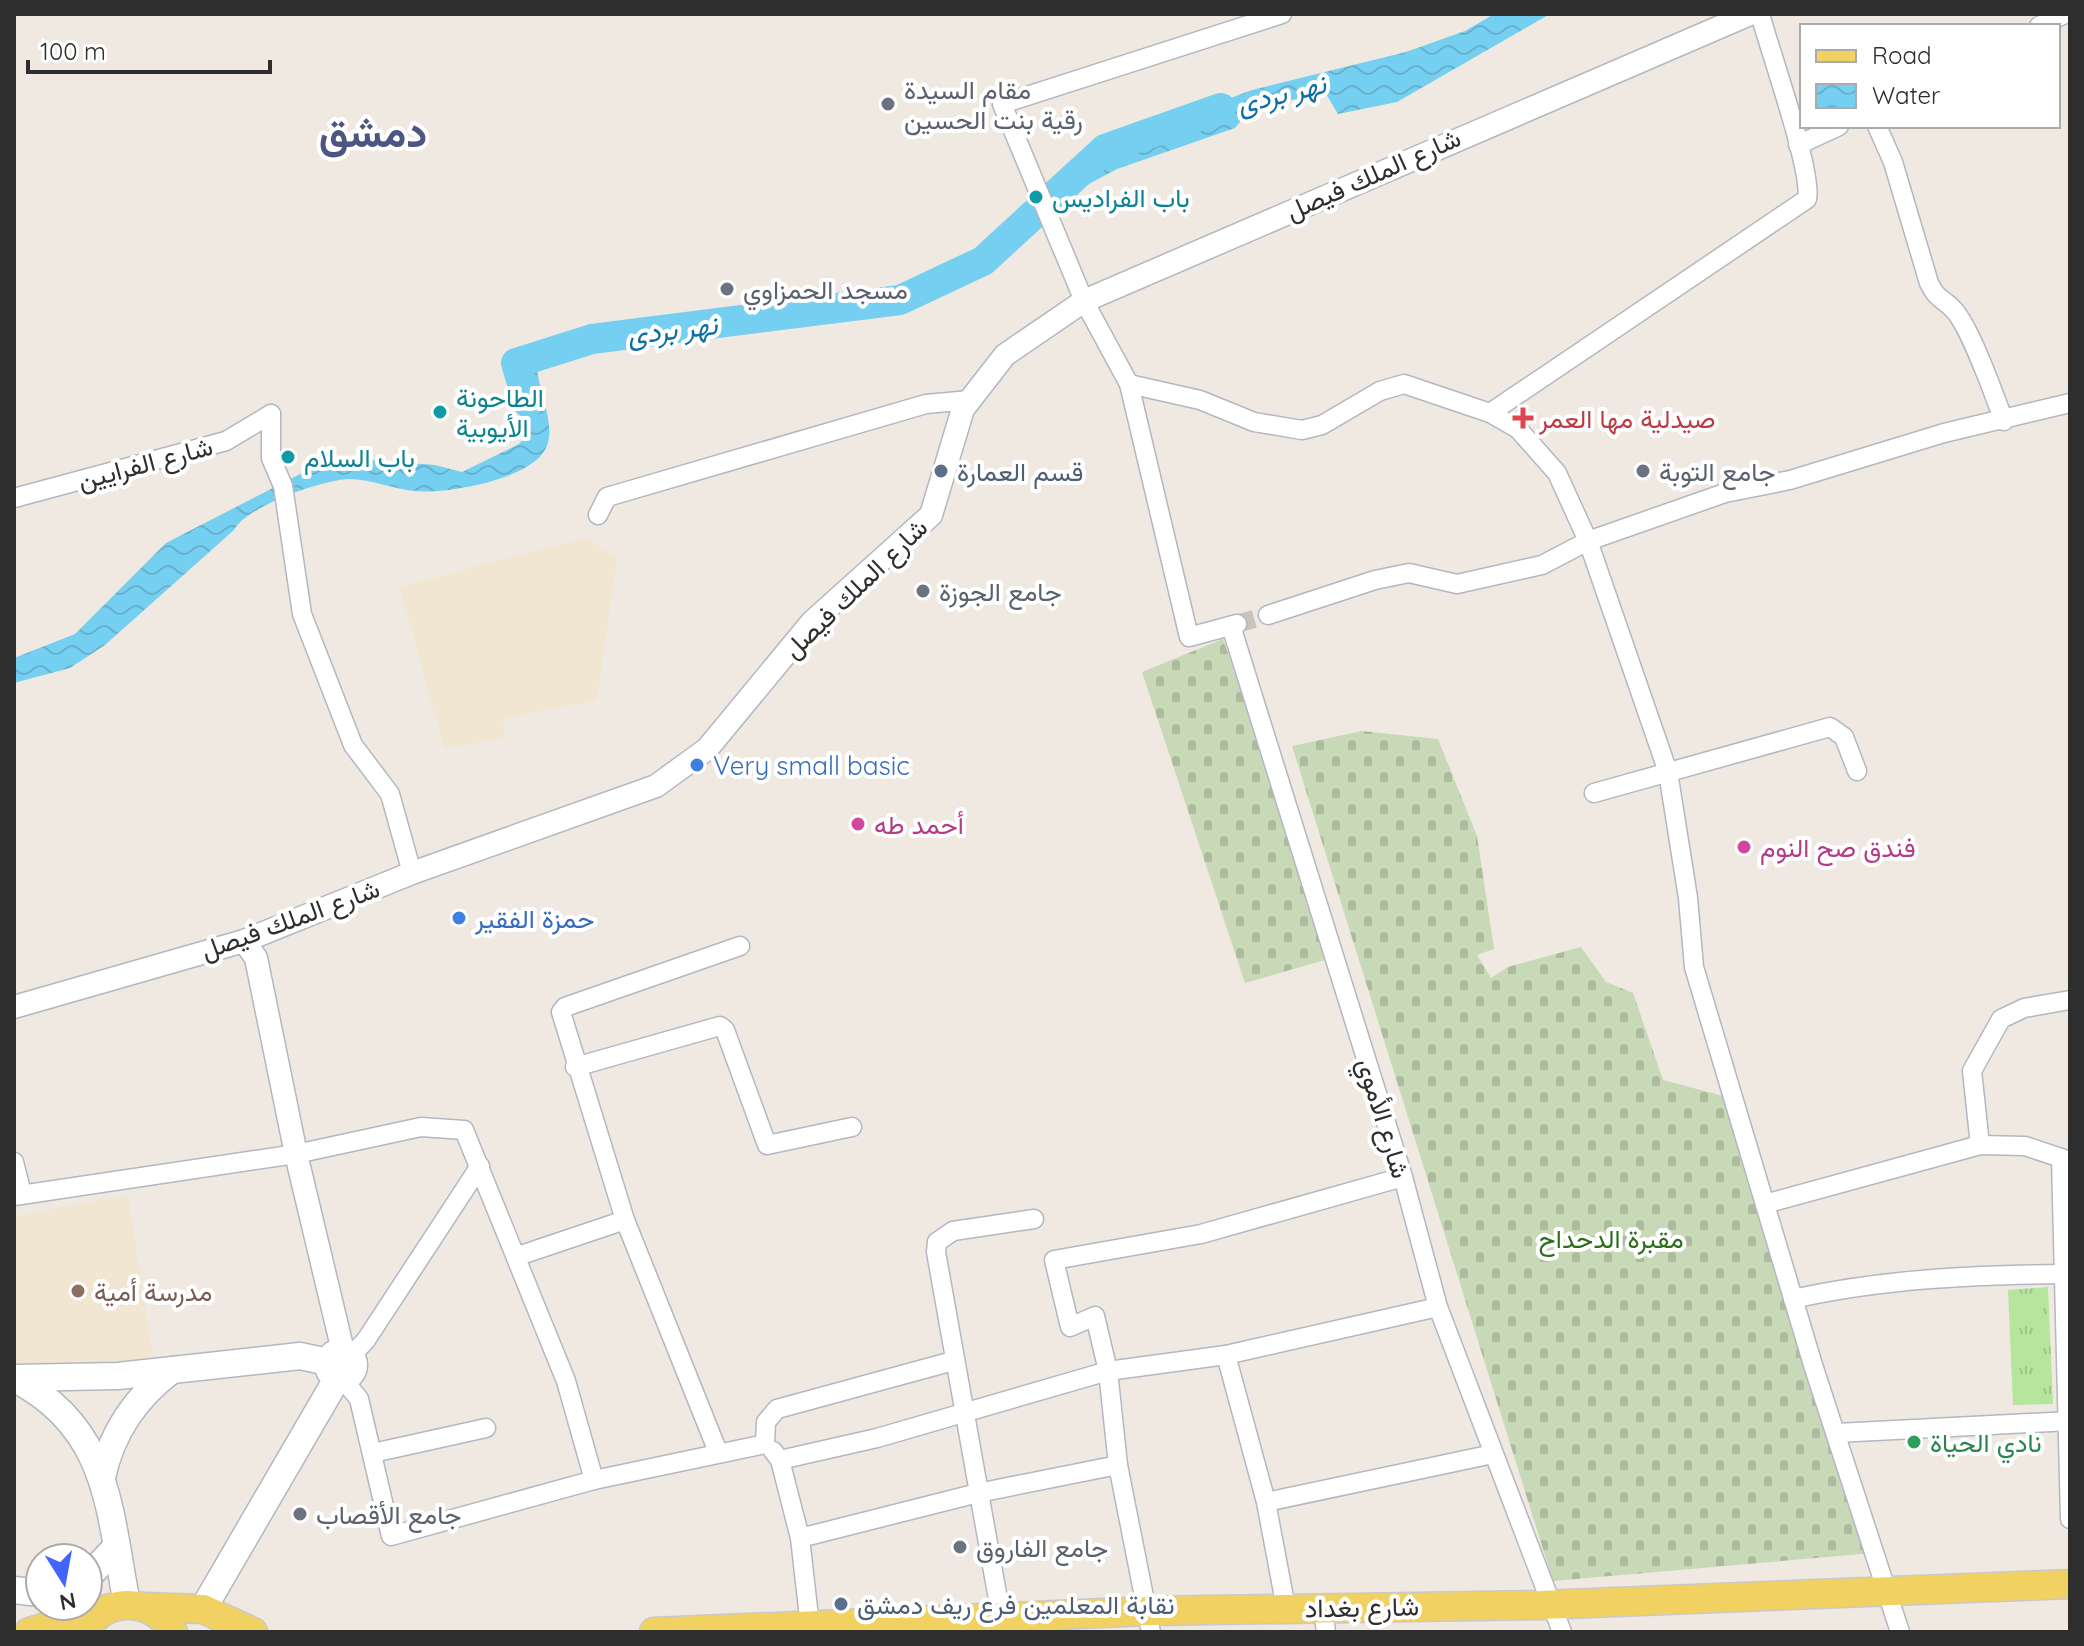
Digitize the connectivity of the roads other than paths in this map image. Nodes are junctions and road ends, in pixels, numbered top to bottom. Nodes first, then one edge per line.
1 (1282, 14) edge
2 (1750, 14) edge
3 (1760, 14) edge
4 (2065, 14) edge
5 (2043, 24) edge
6 (1835, 128) edge
7 (1878, 128) edge
8 (1798, 145) junction
9 (1084, 301) junction
10 (1129, 384) junction
11 (970, 400) junction
12 (2070, 403) edge
13 (1490, 413) junction
14 (2004, 421) junction
15 (14, 498) edge
16 (598, 515) dead end
17 (1588, 541) junction
18 (1268, 615) tunnel mouth
19 (1857, 771) dead end
20 (1668, 772) junction
21 (1594, 793) dead end
22 (412, 873) junction
23 (244, 941) junction
24 (740, 946) dead end
25 (2070, 1000) edge
26 (14, 1007) edge
27 (575, 1067) junction
28 (852, 1127) dead end
29 (1980, 1145) junction
30 (296, 1154) junction
31 (2066, 1159) edge
32 (14, 1162) edge
33 (480, 1166) junction
34 (1403, 1177) junction
35 (18, 1195) edge
36 (1765, 1204) junction
37 (1034, 1219) dead end
38 (625, 1220) junction
39 (518, 1256) junction
40 (2063, 1274) junction
41 (1793, 1299) junction
42 (1438, 1307) junction
43 (1226, 1355) junction
44 (953, 1361) junction
45 (340, 1365) junction
46 (172, 1370) junction
47 (1108, 1371) junction
48 (14, 1378) edge
49 (963, 1411) junction
50 (2068, 1420) edge
51 (486, 1428) dead end
52 (1837, 1433) junction
53 (765, 1444) junction
54 (718, 1452) junction
55 (373, 1453) junction
56 (1493, 1454) junction
57 (780, 1460) junction
58 (1118, 1465) junction
59 (102, 1477) junction
60 (594, 1480) junction
61 (978, 1493) junction
62 (1266, 1502) junction
63 (2070, 1519) edge
64 (800, 1538) junction
65 (116, 1547) junction
66 (104, 1560) edge
67 (2070, 1584) edge
68 (1889, 1591) junction
69 (1552, 1605) junction
70 (126, 1607) junction
71 (1286, 1608) junction
72 (203, 1609) junction
73 (1001, 1616) junction
74 (1324, 1620) edge
75 (1150, 1621) edge
76 (810, 1626) junction
77 (752, 1630) edge
78 (29, 1632) edge
79 (85, 1632) edge
80 (173, 1632) edge
81 (253, 1632) edge
82 (654, 1632) edge
83 (1562, 1632) edge
84 (1900, 1632) edge

1 - 9 street
2 - 9 street, شارع الملك فيصل
3 - 8 street
4 - 5 street
6 - 8 street
7 - 14 street
8 - 13 street
9 - 10 street
9 - 11 street, شارع الملك فيصل
10 - 13 street
10 - 34 street, شارع الأموي
11 - 16 street
11 - 22 street, شارع الملك فيصل
12 - 14 street
13 - 17 street
14 - 17 street
15 - 22 street, شارع الفرايين
17 - 18 street
17 - 20 street
19 - 20 street
20 - 21 street
20 - 36 street
22 - 23 street, شارع الملك فيصل
23 - 26 street, شارع الملك فيصل
23 - 30 street
24 - 27 street
25 - 29 street
27 - 28 street
27 - 38 street
29 - 31 street
29 - 36 street
30 - 33 street
30 - 35 street
30 - 45 street
31 - 40 street
32 - 35 street
33 - 39 street
33 - 45 street
34 - 42 street, شارع الأموي
34 - 47 street
36 - 41 street
37 - 44 street
38 - 39 street
38 - 54 street
39 - 60 street
40 - 41 street
40 - 50 street
41 - 52 street
42 - 43 street
42 - 56 street, شارع الأموي
43 - 47 street
43 - 62 street
44 - 49 street
44 - 53 street
45 - 46 main road
45 - 55 street
45 - 72 main road
46 - 48 main road
46 - 59 main road
47 - 49 street
47 - 58 street
48 - 59 main road
49 - 57 street
49 - 61 street
50 - 52 street
50 - 63 street
51 - 55 street
52 - 68 street
53 - 54 street
53 - 57 street
54 - 60 street
55 - 60 street
56 - 62 street
56 - 69 street, شارع الأموي
57 - 64 street
58 - 61 street
58 - 75 street
59 - 65 main road
61 - 64 street
61 - 73 street
62 - 71 street
64 - 76 street
65 - 66 main road
65 - 70 main road
67 - 68 main road, شارع بغداد
68 - 69 main road, شارع بغداد
68 - 84 street
69 - 74 main road, شارع بغداد
69 - 83 street, شارع الأموي
70 - 72 main road
70 - 78 main road
70 - 79 main road
70 - 80 main road
71 - 74 main road, شارع بغداد
71 - 75 main road, شارع بغداد
72 - 81 main road
73 - 75 main road, شارع بغداد
73 - 76 main road, شارع بغداد
76 - 77 main road, شارع بغداد
77 - 82 main road, شارع بغداد

